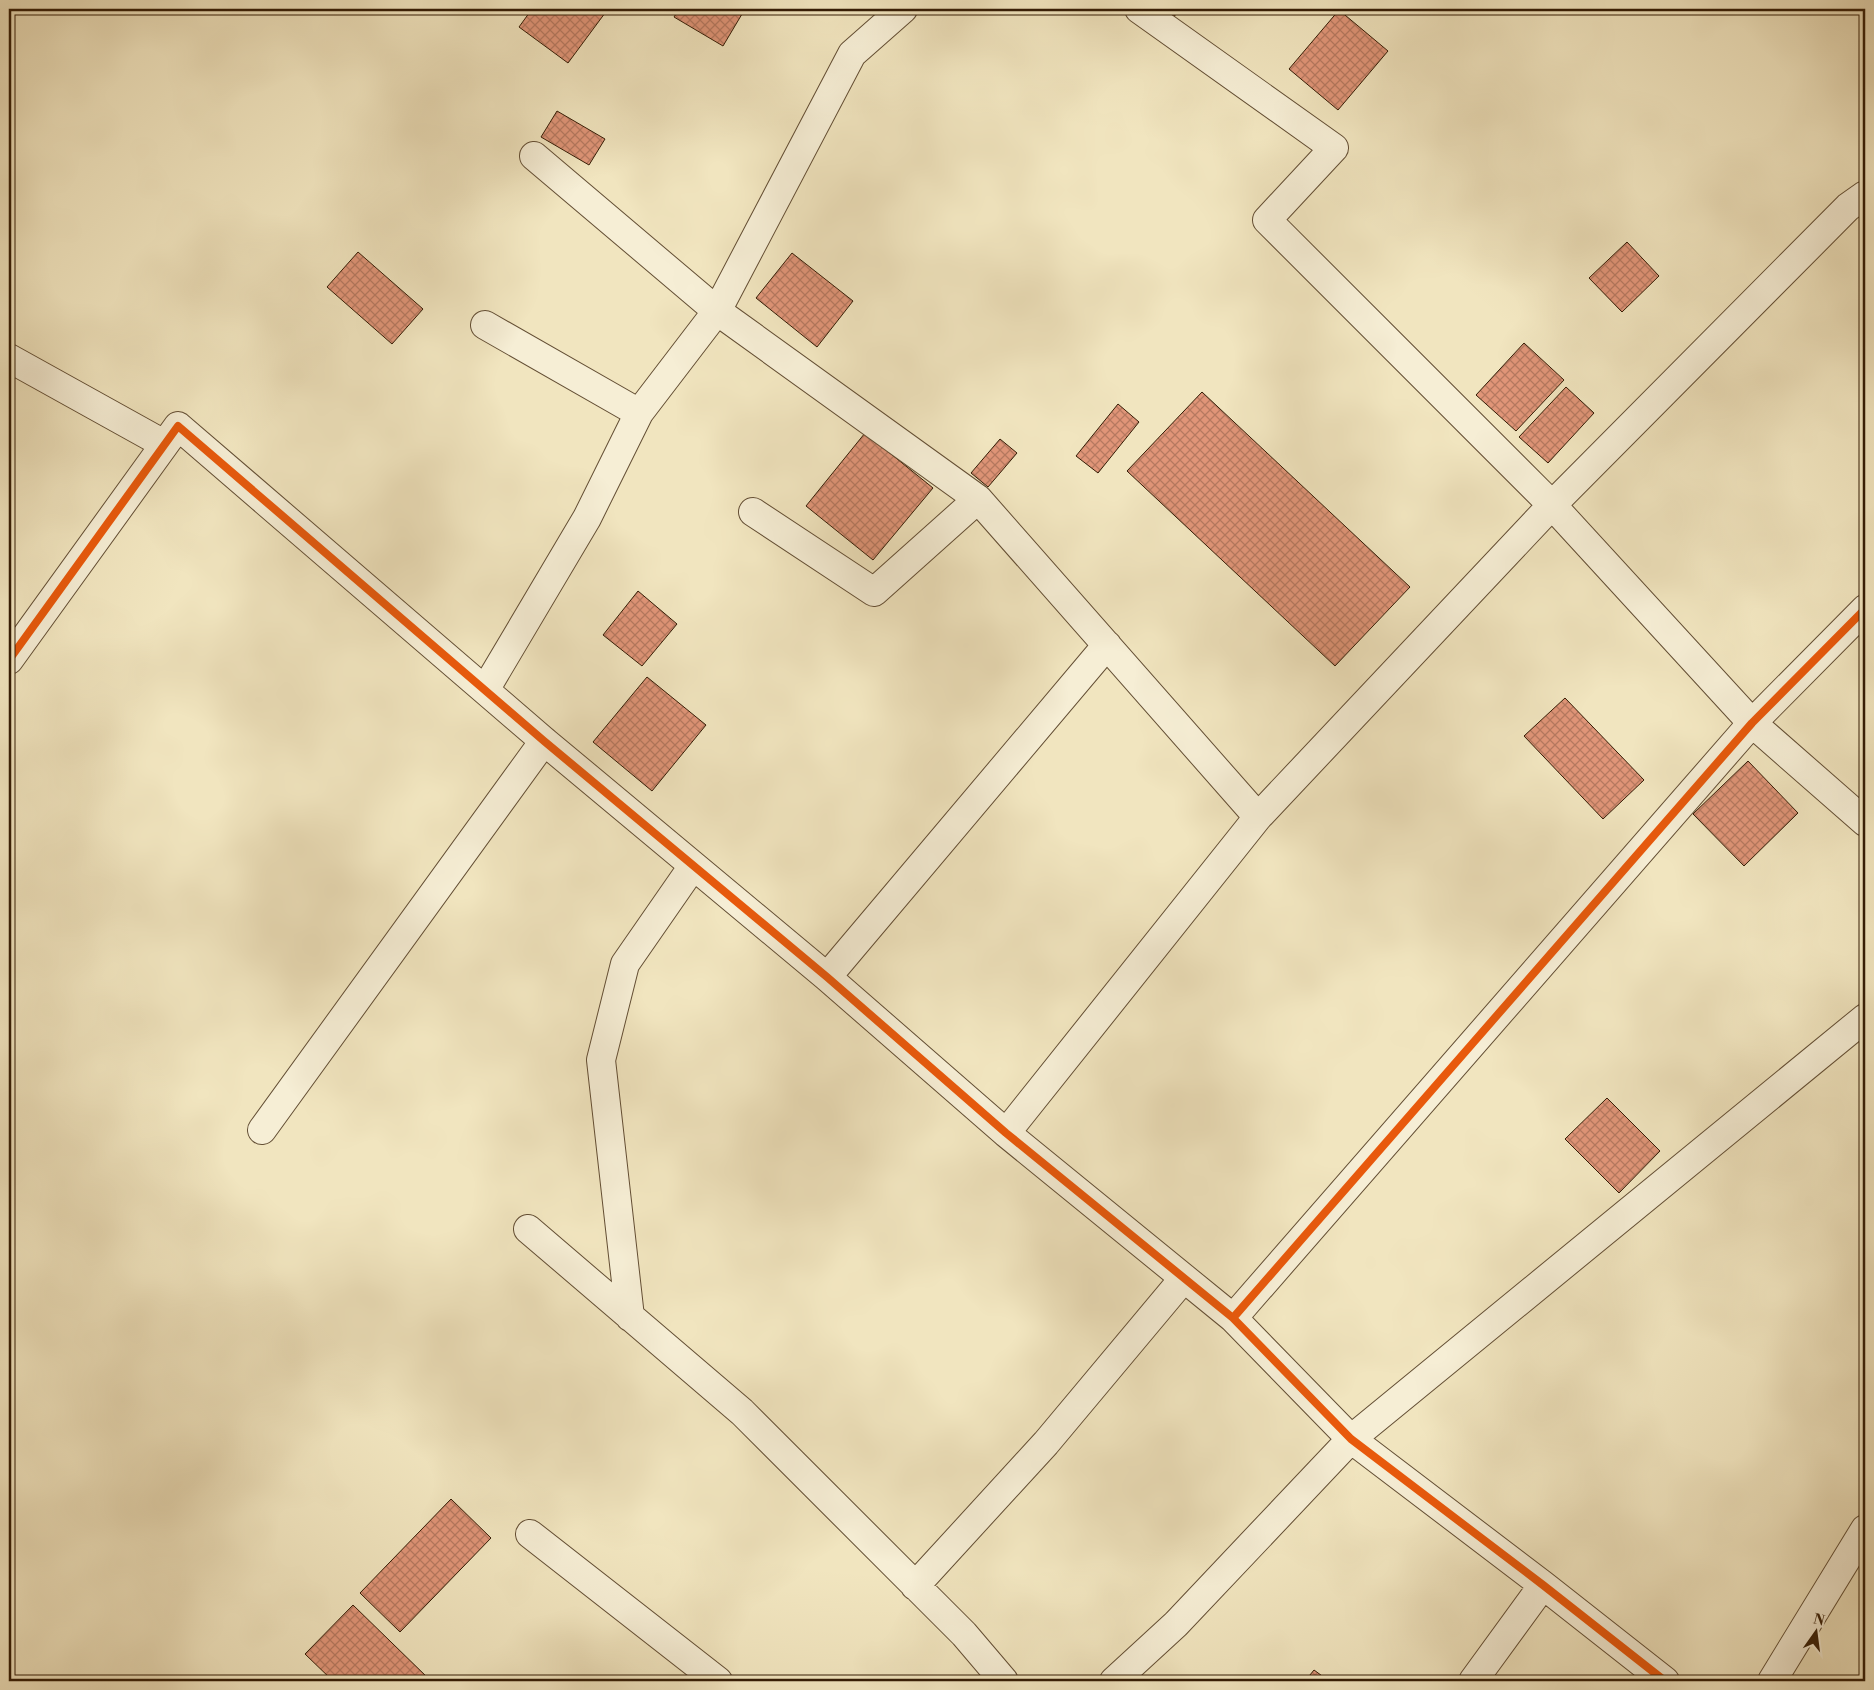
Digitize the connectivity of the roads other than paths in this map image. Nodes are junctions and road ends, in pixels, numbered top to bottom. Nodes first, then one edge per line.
1 (903, 9) edge
2 (1139, 9) edge
3 (534, 156) dead end
4 (1865, 195) edge
5 (717, 311) junction
6 (485, 325) dead end
7 (9, 358) edge
8 (639, 413) junction
9 (164, 444) junction
10 (978, 499) junction
11 (1552, 505) junction
12 (753, 512) dead end
13 (1865, 609) edge
14 (1107, 645) junction
15 (11, 653) edge
16 (485, 690) junction
17 (1752, 722) junction
18 (544, 741) junction
19 (1258, 817) junction
20 (1865, 822) edge
21 (693, 866) junction
22 (827, 977) junction
23 (1865, 1018) edge
24 (262, 1130) dead end
25 (1006, 1133) junction
26 (528, 1229) dead end
27 (1184, 1278) junction
28 (630, 1317) junction
29 (1233, 1318) junction
30 (1351, 1439) junction
31 (1865, 1529) edge
32 (530, 1534) dead end
33 (1854, 1569) edge
34 (1544, 1585) junction
35 (915, 1586) junction
36 (718, 1681) edge
37 (1004, 1681) edge
38 (1114, 1681) edge
39 (1473, 1681) edge
40 (1665, 1681) edge
41 (1772, 1681) edge

1 - 5 street
2 - 11 street
3 - 5 street
4 - 11 street
5 - 8 street
5 - 10 street
6 - 8 street
7 - 9 street
8 - 16 street
9 - 15 street
9 - 16 street
10 - 12 street
10 - 14 street
11 - 17 street
11 - 19 street
13 - 17 street
14 - 19 street
14 - 22 street
16 - 18 street
17 - 20 street
17 - 29 street
18 - 21 street
18 - 24 street
19 - 25 street
21 - 22 street
21 - 28 street
22 - 25 street
23 - 30 street
25 - 27 street
26 - 28 street
27 - 29 street
27 - 35 street
28 - 35 street
29 - 30 street
30 - 34 street
30 - 38 street
31 - 33 street
32 - 36 street
33 - 41 street
34 - 39 street
34 - 40 street
35 - 37 street

